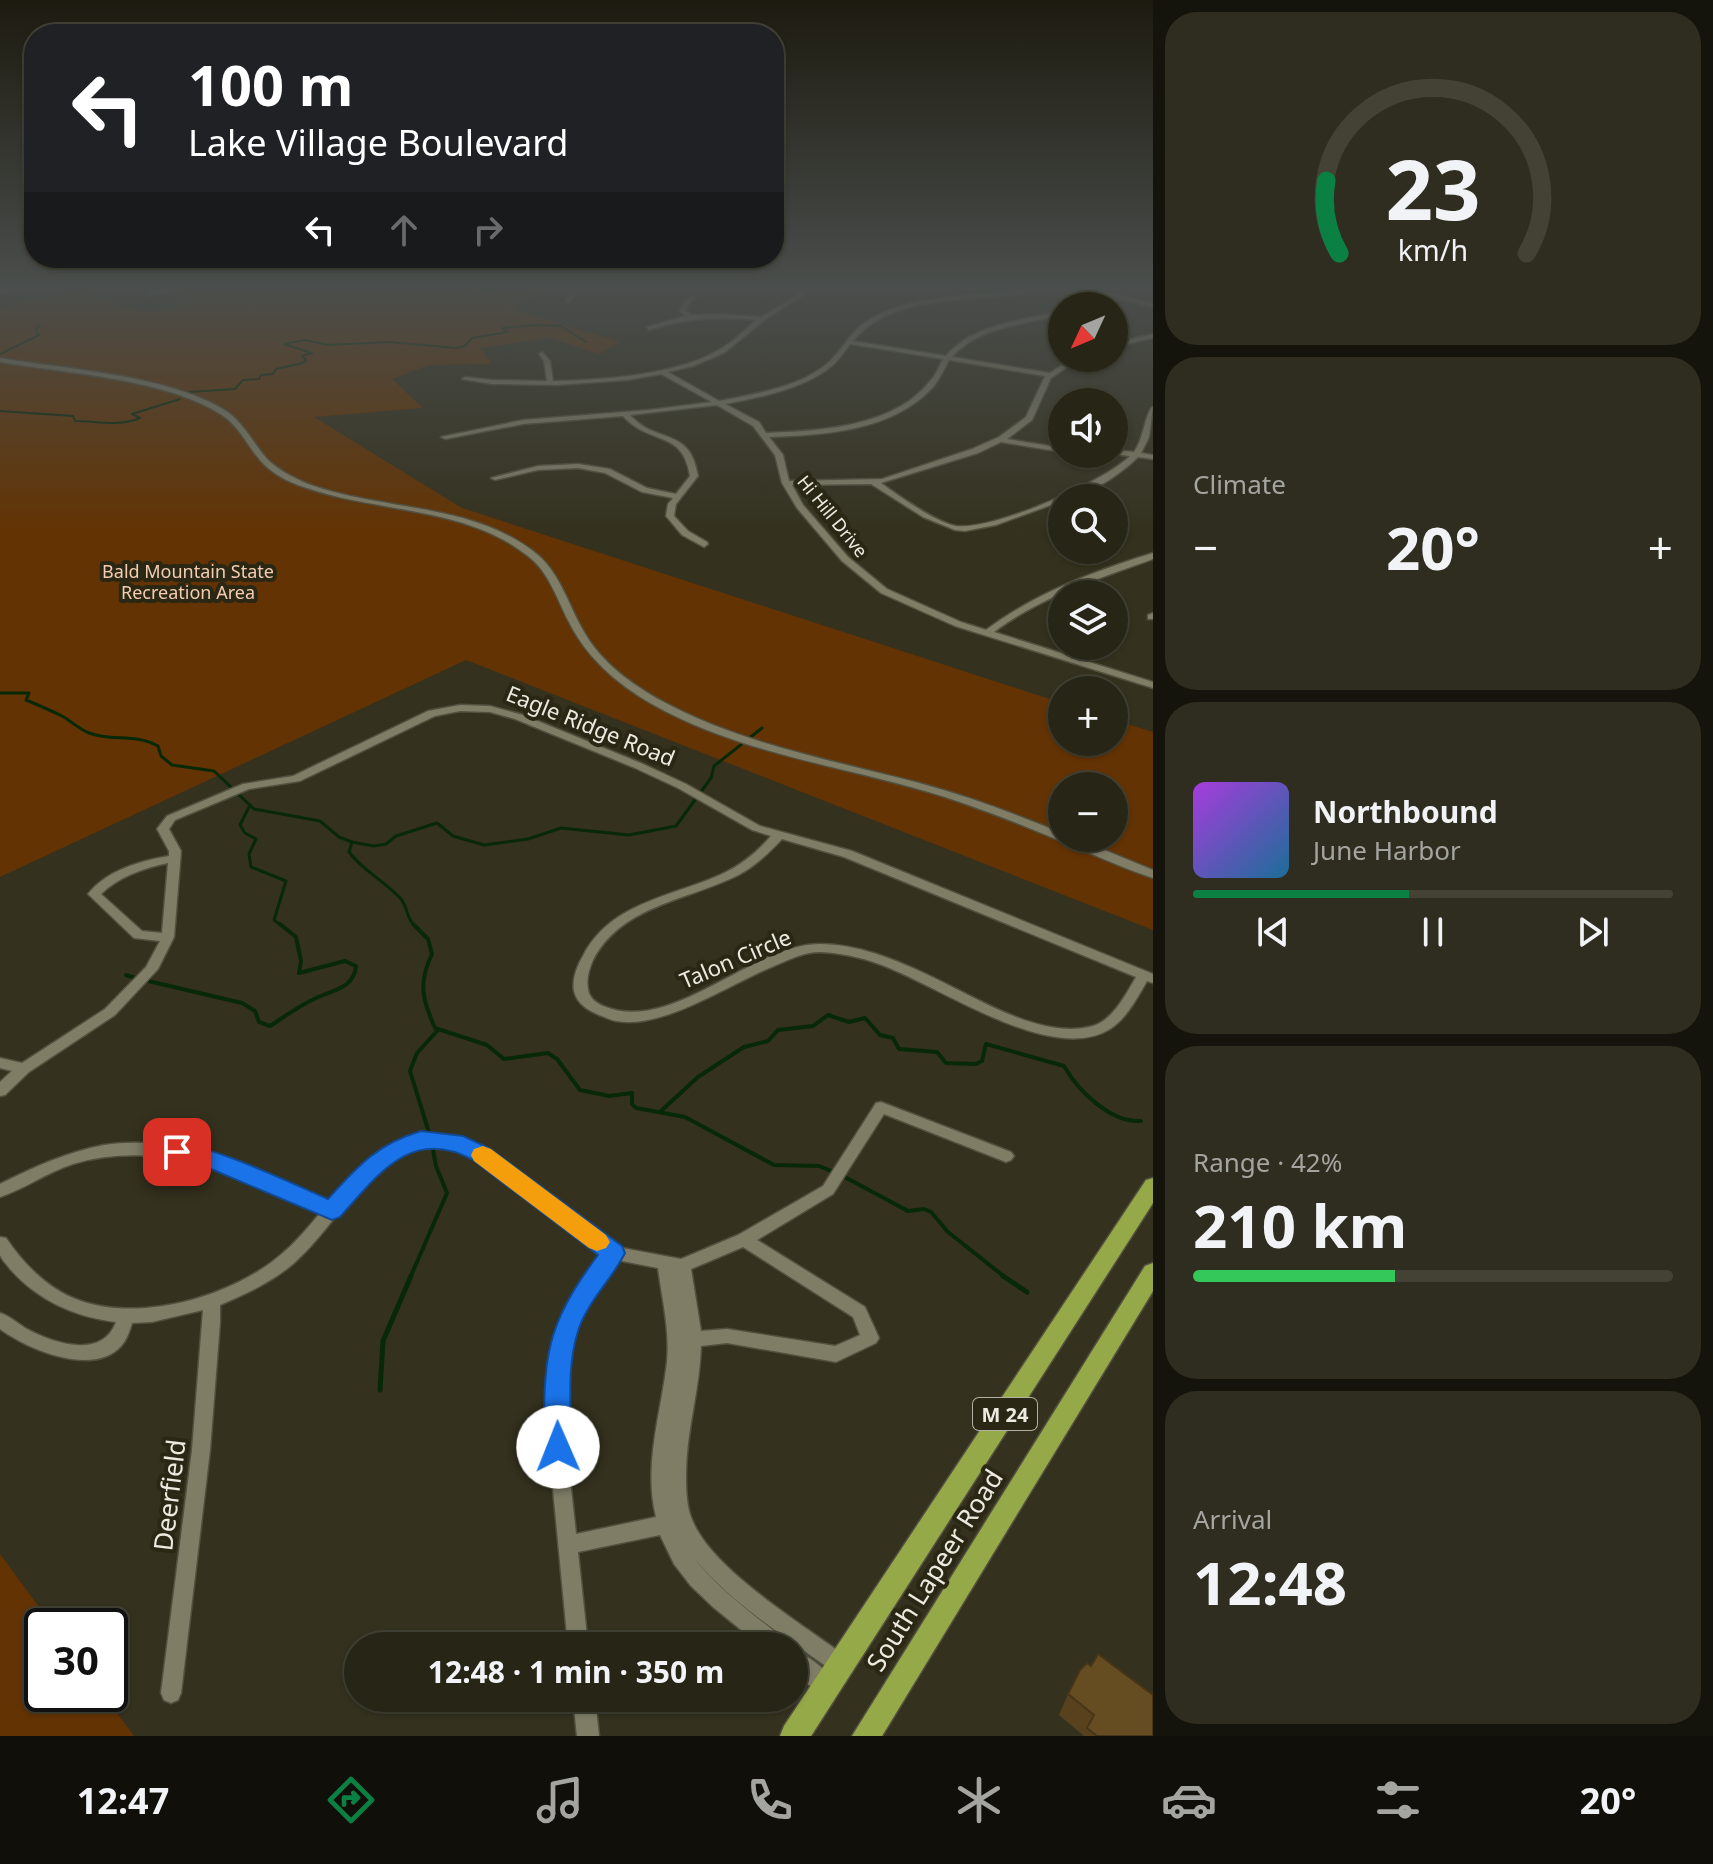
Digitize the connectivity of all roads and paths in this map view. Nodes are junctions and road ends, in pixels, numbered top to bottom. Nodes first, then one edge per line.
1 (63, 371) edge
2 (548, 371) edge
3 (661, 371) joint
4 (819, 371) edge
5 (939, 371) edge
6 (1026, 371) edge
7 (1056, 372) edge
8 (1051, 375) junction
9 (465, 379) dead end
10 (550, 382) junction
11 (724, 403) junction
12 (1153, 409) edge
13 (626, 415) junction
14 (766, 435) junction
15 (445, 437) dead end
16 (1000, 440) junction
17 (1048, 448) edge
18 (1128, 453) edge
19 (1135, 454) junction
20 (1153, 457) edge
21 (495, 478) dead end
22 (874, 482) junction
23 (786, 483) junction
24 (1093, 484) edge
25 (679, 497) junction
26 (1048, 503) edge
27 (704, 544) dead end
28 (1153, 556) edge
29 (987, 633) junction
30 (1153, 685) edge
31 (779, 835) junction
32 (174, 859) junction
33 (1153, 874) edge
34 (168, 937) junction
35 (1150, 981) edge
36 (0, 1063) edge
37 (24, 1068) junction
38 (0, 1091) edge
39 (1006, 1156) dead end
40 (1153, 1186) edge
41 (0, 1191) edge
42 (332, 1210) junction
43 (744, 1240) junction
44 (0, 1243) edge
45 (613, 1253) junction
46 (674, 1265) junction
47 (1153, 1272) edge
48 (211, 1303) junction
49 (127, 1314) junction
50 (0, 1320) edge
51 (685, 1340) junction
52 (674, 1523) junction
53 (568, 1545) junction
54 (577, 1632) edge
55 (759, 1632) edge
56 (808, 1666) edge
57 (834, 1676) junction
58 (171, 1693) dead end
59 (585, 1712) edge
60 (588, 1736) edge
61 (794, 1736) edge
62 (866, 1736) edge

1 - 33 street
2 - 10 street
3 - 10 street
3 - 11 street, Hi Hill Drive
4 - 11 street
5 - 14 street
6 - 8 street
7 - 8 street
8 - 16 street
9 - 10 street
11 - 13 street
11 - 14 street, Hi Hill Drive
12 - 19 street
13 - 15 street
13 - 25 street
14 - 23 street, Hi Hill Drive
16 - 17 street
16 - 22 street
18 - 19 street
19 - 20 street
19 - 24 street
21 - 25 street
22 - 23 street
22 - 26 street
23 - 29 street, Hi Hill Drive
25 - 27 street
28 - 29 street
29 - 30 street, Hi Hill Drive
31 - 32 street, Eagle Ridge Road
31 - 35 street, Eagle Ridge Road
31 - 35 street, Talon Circle
32 - 34 street, Eagle Ridge Road
32 - 34 street
34 - 37 street, Eagle Ridge Road
36 - 37 street
37 - 38 street, Eagle Ridge Road
39 - 43 street
40 - 57 main road, South Lapeer Road / M 24
41 - 42 street
42 - 45 street
42 - 48 street
43 - 46 street
43 - 51 street
44 - 49 street
45 - 46 street
45 - 53 street
46 - 51 street
47 - 62 main road, South Lapeer Road / M 24
48 - 49 street
48 - 58 street, Deerfield
49 - 50 street
51 - 52 street
52 - 53 street
52 - 55 street
52 - 57 street
53 - 54 street
56 - 57 street
57 - 61 main road, South Lapeer Road / M 24
59 - 60 street

